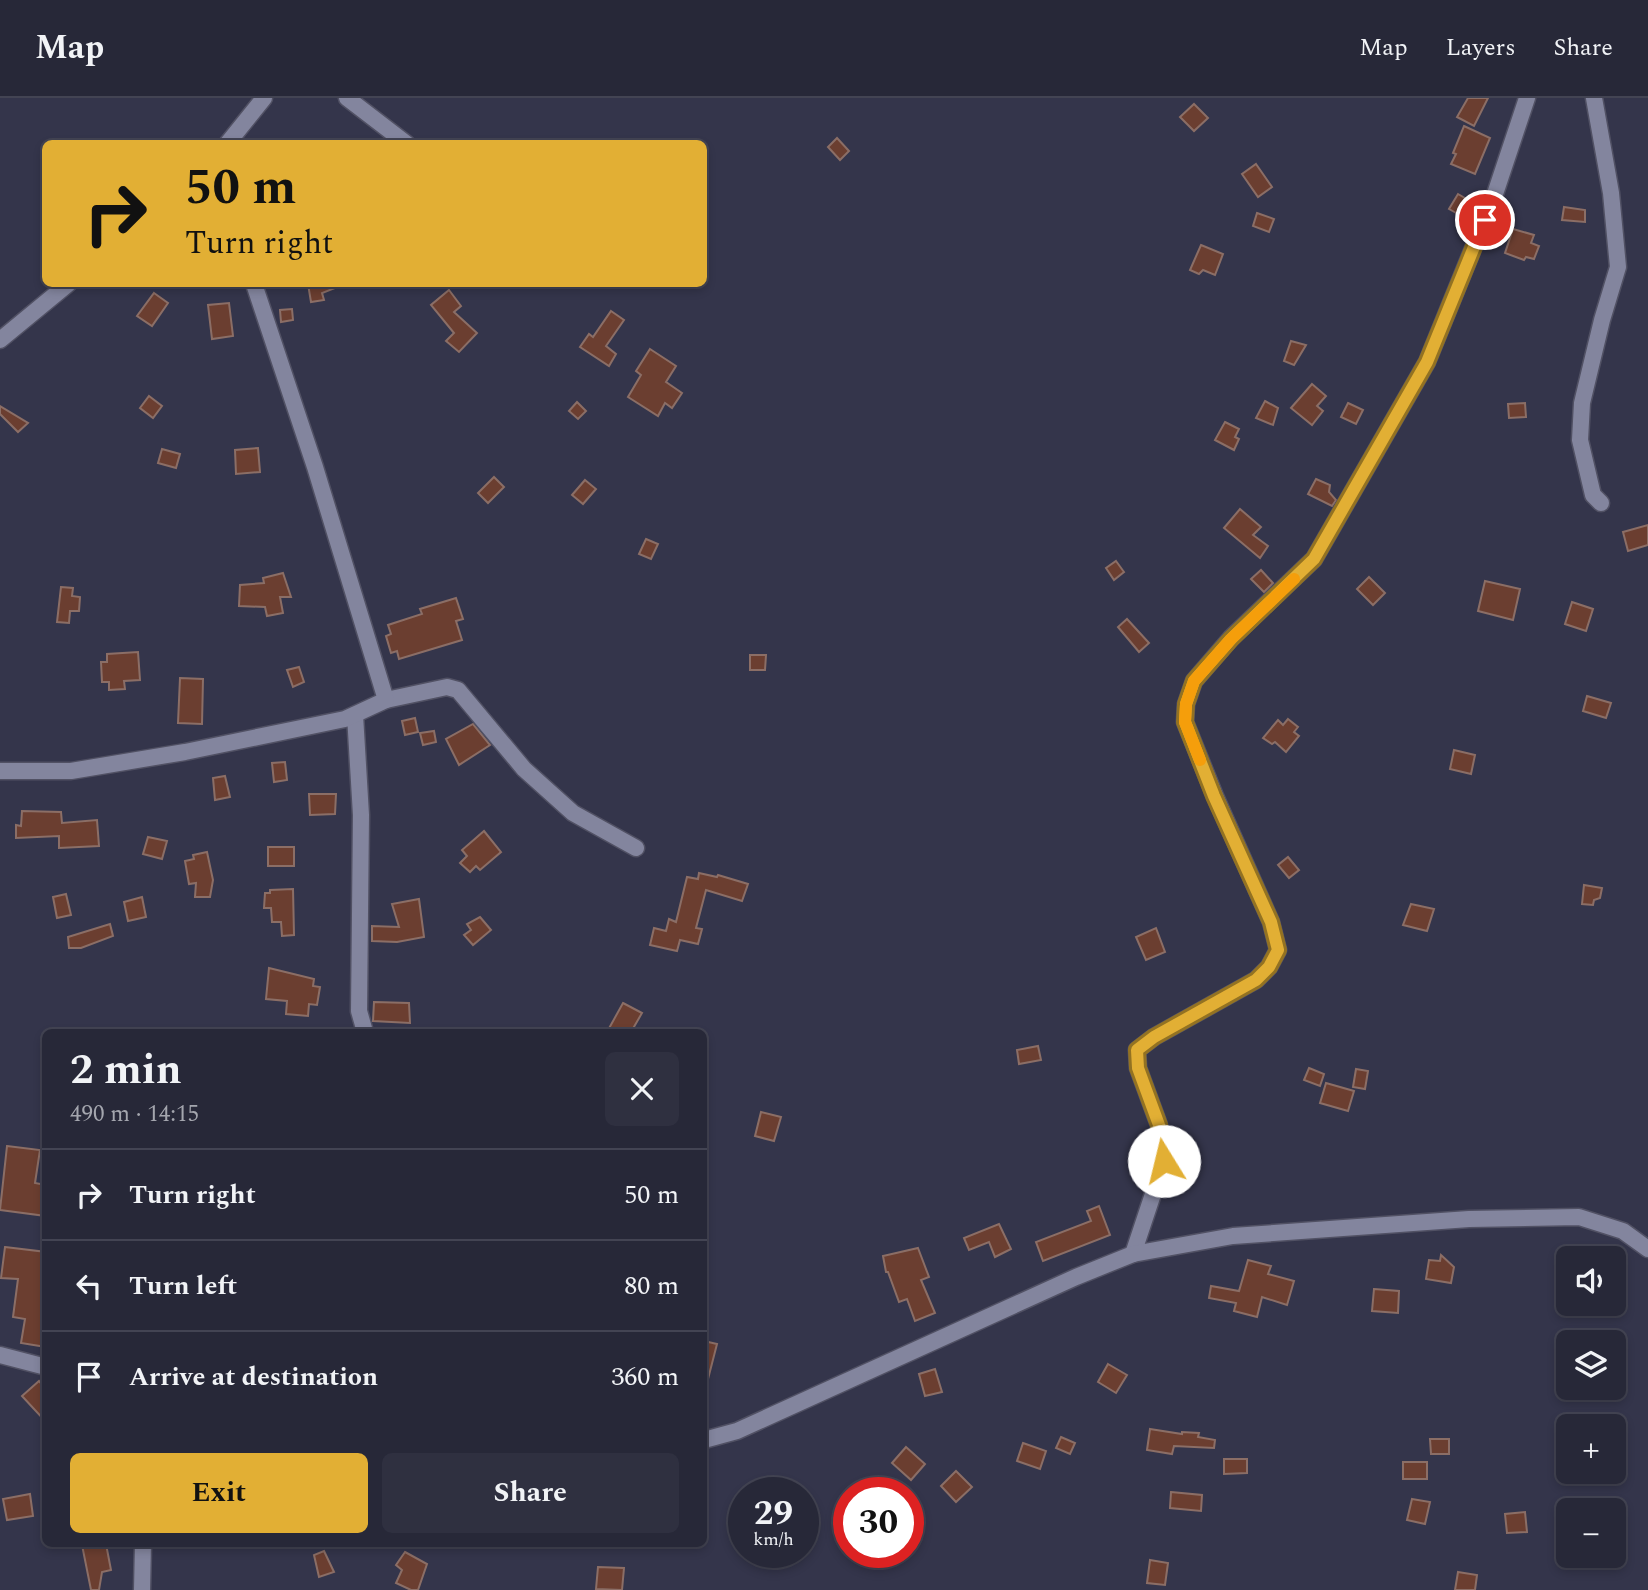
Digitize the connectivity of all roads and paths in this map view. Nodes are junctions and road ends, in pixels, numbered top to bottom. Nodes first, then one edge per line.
1 (264, 98) edge
2 (347, 98) edge
3 (1527, 98) edge
4 (1594, 98) edge
5 (230, 140) edge
6 (402, 140) edge
7 (64, 287) edge
8 (255, 287) edge
9 (0, 340) edge
10 (1601, 503) dead end
11 (386, 700) junction
12 (355, 715) junction
13 (0, 771) edge
14 (636, 848) dead end
15 (364, 1029) edge
16 (1648, 1249) edge
17 (1133, 1254) junction
18 (0, 1355) edge
19 (42, 1366) edge
20 (707, 1439) edge
21 (143, 1547) edge
22 (142, 1590) edge

1 - 5 street
2 - 6 street
3 - 17 street
4 - 10 street
7 - 9 street
8 - 11 street
11 - 12 street
11 - 14 street
12 - 13 street
12 - 15 street
16 - 17 street
17 - 20 street
18 - 19 street
21 - 22 street

